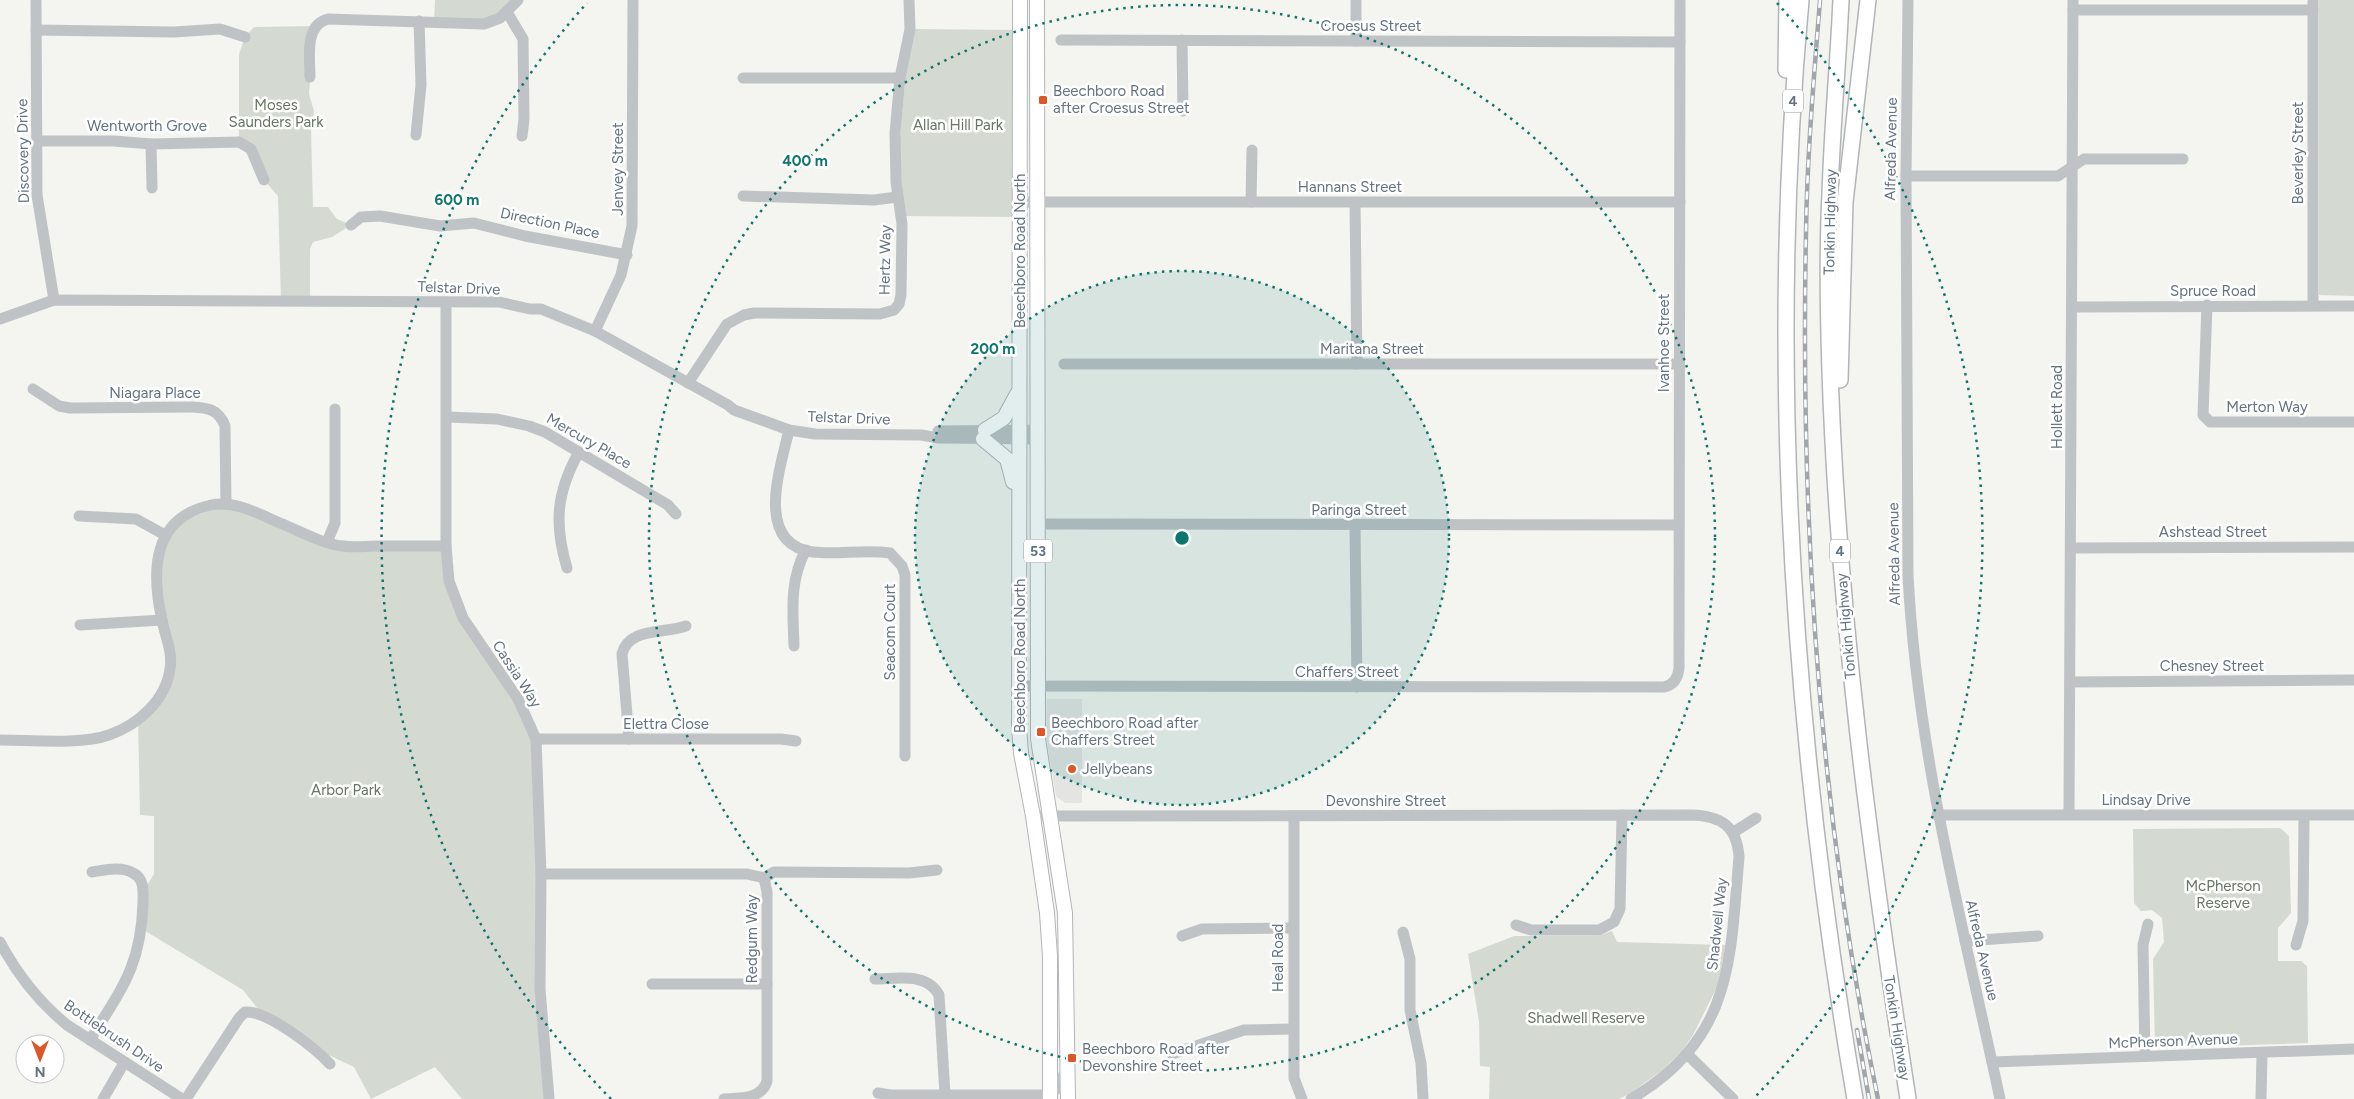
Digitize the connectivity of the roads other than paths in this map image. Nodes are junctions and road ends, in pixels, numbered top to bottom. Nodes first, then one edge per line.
1 (36, 0) edge
2 (518, 0) edge
3 (633, 0) edge
4 (909, 0) edge
5 (1020, 0) edge
6 (1037, 0) edge
7 (1356, 0) edge
8 (1680, 0) edge
9 (1787, 0) edge
10 (1801, 0) edge
11 (1841, 0) edge
12 (1868, 0) edge
13 (1908, 0) edge
14 (2073, 5) edge
15 (2313, 5) edge
16 (507, 12) junction
17 (419, 21) junction
18 (36, 30) junction
19 (245, 37) dead end
20 (1061, 40) dead end
21 (1182, 40) junction
22 (1356, 41) junction
23 (1680, 42) junction
24 (310, 77) dead end
25 (743, 78) dead end
26 (900, 78) junction
27 (1183, 111) dead end
28 (416, 135) dead end
29 (522, 136) dead end
30 (37, 141) junction
31 (151, 144) junction
32 (1252, 150) dead end
33 (2183, 159) dead end
34 (2071, 166) junction
35 (1906, 176) junction
36 (264, 180) dead end
37 (152, 188) dead end
38 (743, 196) dead end
39 (897, 197) junction
40 (1020, 202) junction
41 (1037, 202) junction
42 (1251, 202) junction
43 (1680, 202) junction
44 (1788, 202) junction
45 (1355, 203) junction
46 (351, 225) dead end
47 (627, 255) junction
48 (54, 300) junction
49 (446, 302) junction
50 (2207, 305) junction
51 (2313, 305) junction
52 (2354, 306) edge
53 (2072, 307) junction
54 (0, 319) edge
55 (595, 331) junction
56 (1064, 364) dead end
57 (1357, 364) junction
58 (1680, 364) junction
59 (688, 383) junction
60 (33, 390) dead end
61 (1019, 391) junction
62 (335, 409) dead end
63 (447, 416) junction
64 (2354, 422) edge
65 (789, 430) junction
66 (1037, 434) junction
67 (984, 435) junction
68 (1018, 435) junction
69 (579, 452) junction
70 (1837, 494) junction
71 (226, 504) junction
72 (1018, 504) junction
73 (676, 514) dead end
74 (79, 516) dead end
75 (1038, 524) junction
76 (1354, 525) junction
77 (1679, 525) junction
78 (165, 535) junction
79 (327, 542) junction
80 (446, 546) junction
81 (2354, 547) edge
82 (2071, 548) junction
83 (806, 550) junction
84 (567, 568) dead end
85 (162, 620) junction
86 (80, 625) dead end
87 (686, 626) dead end
88 (794, 646) dead end
89 (2354, 680) edge
90 (2070, 682) junction
91 (1673, 683) joint
92 (1020, 686) junction
93 (1037, 686) junction
94 (1357, 686) junction
95 (536, 739) junction
96 (629, 739) junction
97 (0, 740) edge
98 (796, 741) dead end
99 (905, 756) dead end
100 (2069, 814) junction
101 (1622, 815) junction
102 (1937, 815) junction
103 (2354, 815) edge
104 (1033, 816) junction
105 (1051, 816) junction
106 (1294, 816) junction
107 (2304, 816) junction
108 (1756, 818) dead end
109 (1734, 832) junction
110 (937, 870) dead end
111 (92, 872) dead end
112 (541, 874) junction
113 (764, 878) junction
114 (2148, 924) dead end
115 (1516, 925) dead end
116 (1294, 928) junction
117 (1403, 932) dead end
118 (1182, 936) dead end
119 (2038, 936) dead end
120 (1965, 941) junction
121 (0, 942) edge
122 (2296, 945) dead end
123 (10, 960) junction
124 (0, 968) edge
125 (875, 979) dead end
126 (652, 984) dead end
127 (767, 984) junction
128 (1293, 1029) junction
129 (90, 1040) junction
130 (2354, 1049) edge
131 (1172, 1054) dead end
132 (1687, 1054) junction
133 (2262, 1054) junction
134 (2145, 1056) junction
135 (1992, 1062) junction
136 (124, 1063) junction
137 (330, 1064) dead end
138 (1067, 1068) junction
139 (878, 1093) dead end
140 (946, 1095) junction
141 (1052, 1098) edge
142 (102, 1099) edge
143 (182, 1099) edge
144 (186, 1099) edge
145 (549, 1099) edge
146 (724, 1099) edge
147 (1068, 1099) edge
148 (1302, 1099) edge
149 (1423, 1099) edge
150 (1631, 1099) edge
151 (1733, 1099) edge
152 (1856, 1099) edge
153 (1908, 1099) edge
154 (2000, 1099) edge
155 (2262, 1099) edge

1 - 18 street, Discovery Drive
2 - 16 street
3 - 47 street, Jenvey Street
4 - 26 street, Hertz Way
5 - 40 main road, Beechboro Road North / 53
6 - 41 main road, Beechboro Road North / 53
7 - 22 street
8 - 23 street, Ivanhoe Street
9 - 44 highway
10 - 44 highway, 4
11 - 70 highway, Tonkin Highway / 4
12 - 70 highway
13 - 35 street, Alfreda Avenue
14 - 15 street
14 - 34 street, Hollett Road
15 - 51 street, Beverley Street
16 - 17 street
16 - 29 street
17 - 24 street
17 - 28 street
18 - 19 street
18 - 30 street, Discovery Drive
20 - 21 street, Croesus Street
21 - 22 street, Croesus Street
21 - 27 street
22 - 23 street, Croesus Street
23 - 43 street, Ivanhoe Street
25 - 26 street
26 - 39 street, Hertz Way
30 - 31 street, Wentworth Grove
30 - 48 street, Discovery Drive
31 - 36 street, Wentworth Grove
31 - 37 street
32 - 42 street
33 - 34 street
34 - 35 street
34 - 53 street, Hollett Road
35 - 102 street, Alfreda Avenue
38 - 39 street
39 - 59 street, Hertz Way
40 - 41 street, Hannans Street
40 - 61 main road, Beechboro Road North / 53
41 - 42 street, Hannans Street
41 - 66 main road, Beechboro Road North / 53
42 - 45 street, Hannans Street
43 - 45 street, Hannans Street
43 - 58 street, Ivanhoe Street
44 - 152 highway, 4
45 - 57 street
46 - 47 street, Direction Place
47 - 55 street, Jenvey Street
48 - 49 street, Telstar Drive
48 - 54 street, Telstar Drive
49 - 55 street, Telstar Drive
49 - 63 street, Cassia Way
50 - 51 street, Spruce Road
50 - 53 street, Spruce Road
50 - 64 street, Merton Way
51 - 52 street, Spruce Road
53 - 82 street, Hollett Road
55 - 59 street, Telstar Drive
56 - 57 street, Maritana Street
57 - 58 street, Maritana Street
58 - 77 street, Ivanhoe Street
59 - 65 street, Telstar Drive
60 - 71 street, Niagara Place
61 - 67 main road
61 - 68 main road, Beechboro Road North / 53
62 - 79 street
63 - 69 street, Mercury Place
63 - 80 street, Cassia Way
65 - 67 street, Telstar Drive
65 - 83 street
66 - 68 street, Telstar Drive
66 - 75 main road, Beechboro Road North / 53
67 - 68 street, Telstar Drive
67 - 72 main road
68 - 72 main road, Beechboro Road North / 53
69 - 73 street, Mercury Place
69 - 84 street
70 - 153 highway, Tonkin Highway / 4
71 - 78 street
71 - 79 street
72 - 92 main road, Beechboro Road North / 53
74 - 78 street
75 - 76 street, Paringa Street
75 - 93 main road, Beechboro Road North / 53
76 - 77 street, Paringa Street
76 - 94 street
77 - 91 street, Ivanhoe Street
78 - 85 street
79 - 80 street
80 - 95 street, Cassia Way
81 - 82 street, Ashstead Street
82 - 90 street, Hollett Road
83 - 88 street
83 - 99 street, Seacom Court
85 - 86 street
85 - 97 street
87 - 96 street
89 - 90 street, Chesney Street
90 - 100 street, Hollett Road
91 - 94 street, Chaffers Street
92 - 93 street, Chaffers Street
92 - 104 main road, Beechboro Road North / 53
93 - 94 street, Chaffers Street
93 - 105 main road, Beechboro Road North / 53
95 - 96 street, Elettra Close
95 - 112 street, Cassia Way
96 - 98 street, Elettra Close
100 - 102 street, Lindsay Drive
100 - 107 street, Lindsay Drive
101 - 106 street, Devonshire Street
101 - 109 street, Devonshire Street
101 - 115 street
102 - 120 street, Alfreda Avenue
103 - 107 street, Lindsay Drive
104 - 105 street, Devonshire Street
104 - 141 main road, Beechboro Road North / 53
105 - 106 street, Devonshire Street
105 - 138 main road, Beechboro Road North / 53
106 - 116 street, Heal Road
107 - 122 street
108 - 109 street
109 - 132 street, Shadwell Way
110 - 113 street
111 - 129 street
112 - 113 street, Redgum Way
112 - 145 street, Cassia Way
113 - 127 street, Redgum Way
114 - 134 street
116 - 118 street
116 - 128 street, Heal Road
117 - 149 street
119 - 120 street
120 - 135 street, Alfreda Avenue
121 - 123 street, Bottlebrush Drive
123 - 124 street
123 - 129 street, Bottlebrush Drive
125 - 140 street
126 - 127 street
127 - 146 street, Redgum Way
128 - 131 street
128 - 148 street, Heal Road
129 - 136 street, Bottlebrush Drive
130 - 133 street, McPherson Avenue
132 - 150 street, Shadwell Way
132 - 151 street
133 - 134 street, McPherson Avenue
133 - 155 street
134 - 135 street, McPherson Avenue
135 - 154 street, Alfreda Avenue
136 - 142 street
136 - 143 street, Bottlebrush Drive
137 - 144 street
138 - 141 street
138 - 147 main road, Beechboro Road North / 53
139 - 140 street
140 - 141 street

